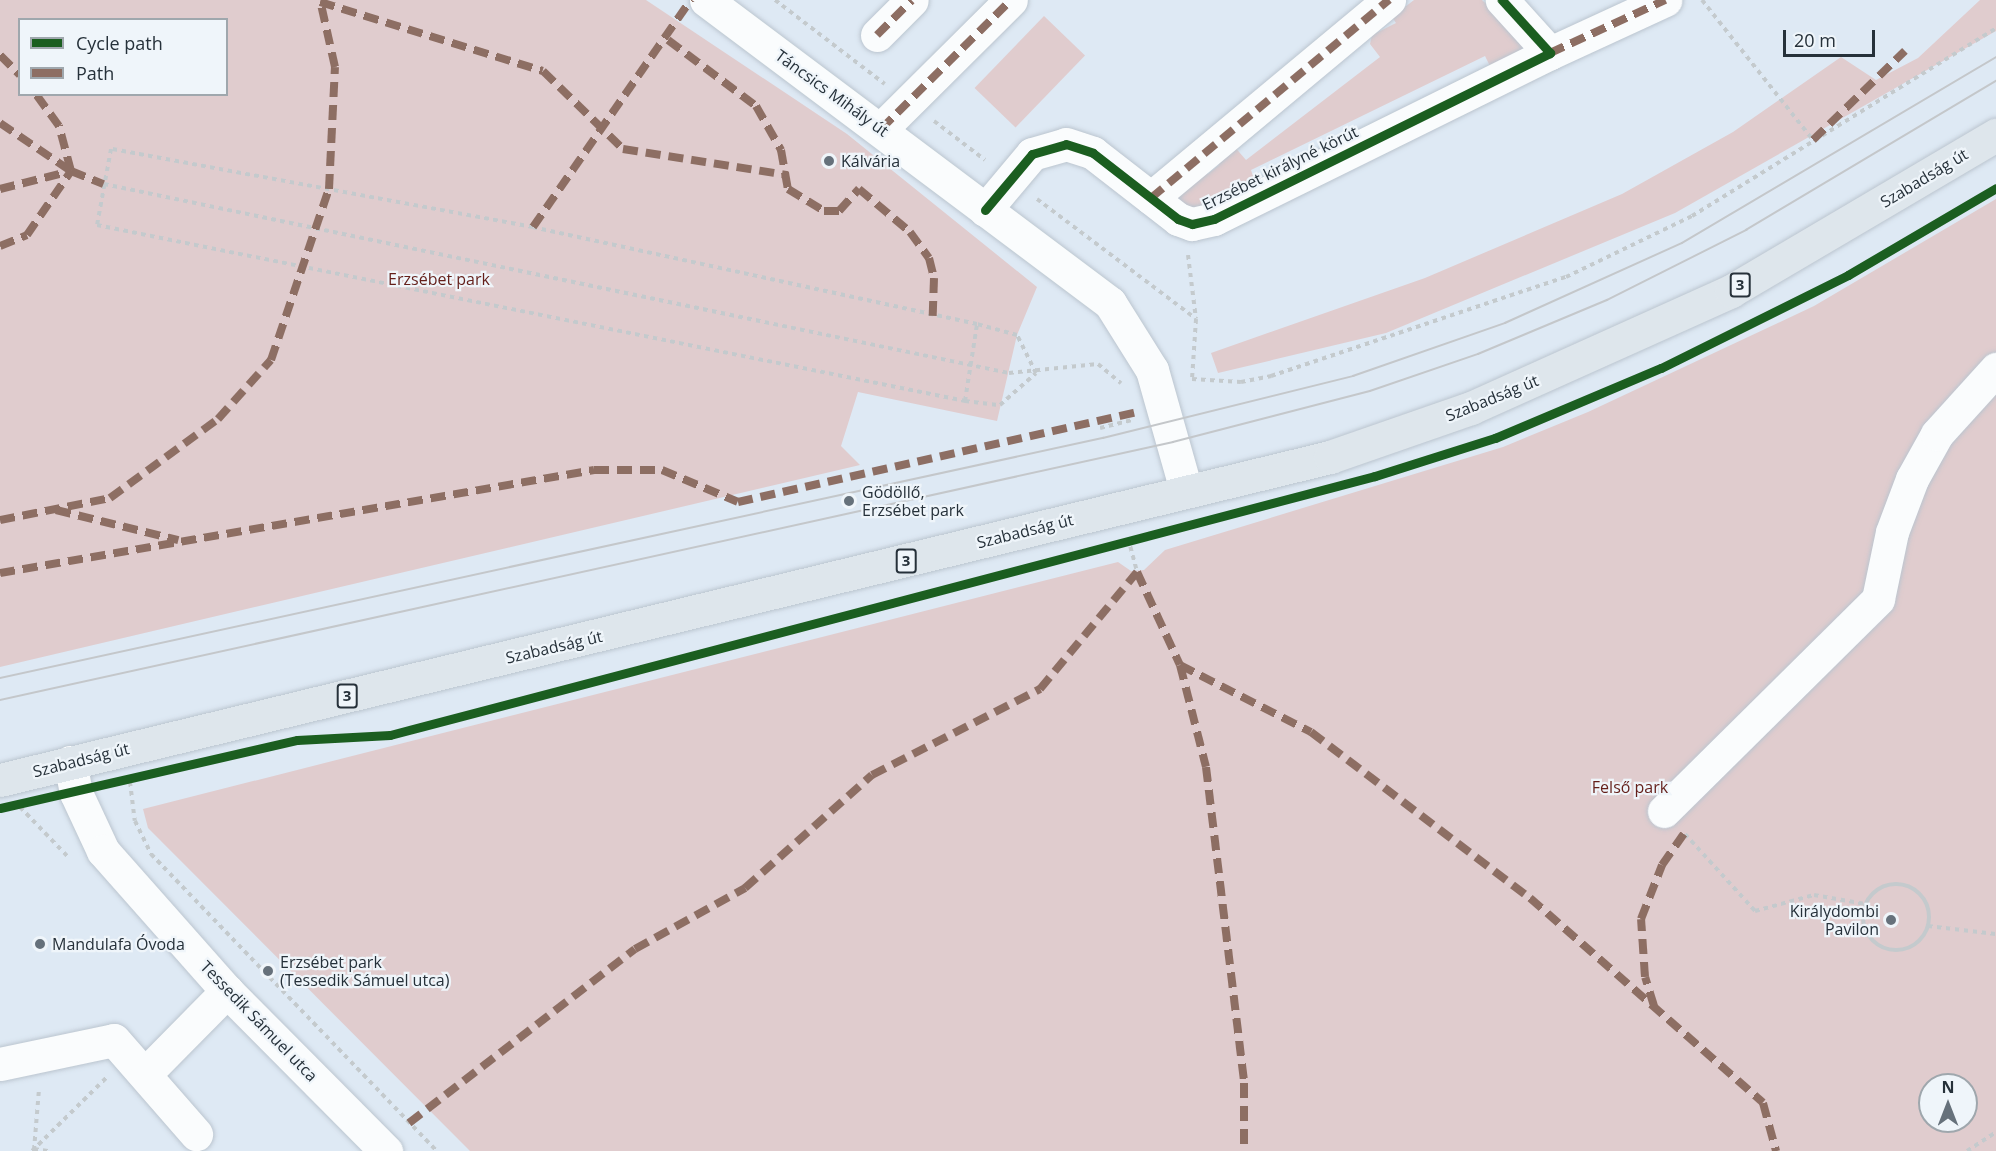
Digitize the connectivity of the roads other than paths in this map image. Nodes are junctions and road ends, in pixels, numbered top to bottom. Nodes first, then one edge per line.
1 (912, 0) edge
2 (1011, 0) edge
3 (1389, 0) edge
4 (1503, 0) edge
5 (709, 1) edge
6 (1658, 2) edge
7 (877, 35) dead end
8 (1550, 53) junction
9 (881, 129) junction
10 (1996, 135) edge
11 (1151, 198) junction
12 (985, 210) junction
13 (1996, 369) edge
14 (1186, 490) junction
15 (73, 777) junction
16 (4, 793) edge
17 (1664, 811) road end
18 (227, 991) junction
19 (139, 1063) junction
20 (0, 1064) edge
21 (196, 1134) dead end
22 (386, 1151) edge

1 - 7 street
2 - 9 street
3 - 11 street
4 - 8 street
5 - 9 street, Táncsics Mihály út
6 - 8 street, Erzsébet királyné körút
8 - 11 street, Erzsébet királyné körút
9 - 12 street, Táncsics Mihály út
10 - 14 main road, Szabadság út / 3
11 - 12 street, Erzsébet királyné körút
12 - 14 street, Táncsics Mihály út
13 - 17 street
14 - 15 main road, Szabadság út / 3
15 - 16 main road, Szabadság út / 3
15 - 18 street, Tessedik Sámuel utca
18 - 19 street
18 - 22 street, Tessedik Sámuel utca
19 - 20 street
19 - 21 street

